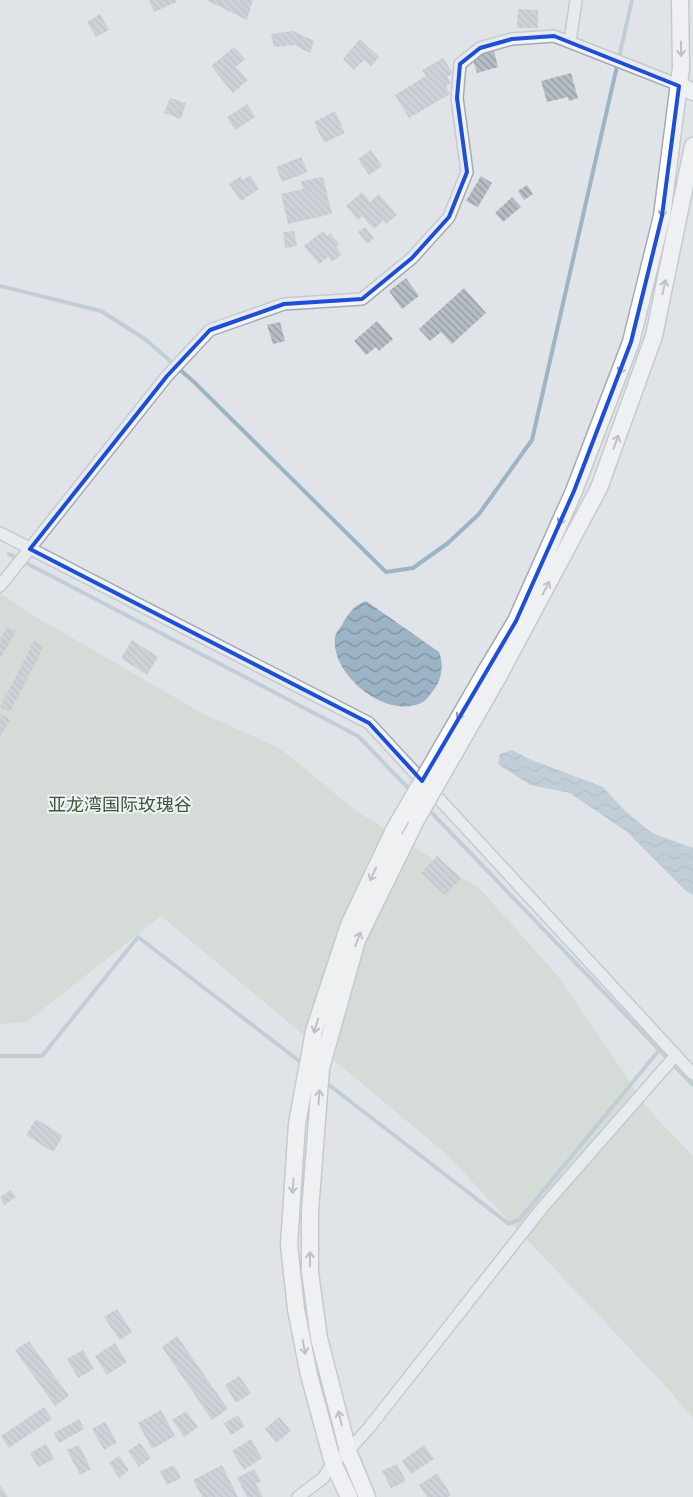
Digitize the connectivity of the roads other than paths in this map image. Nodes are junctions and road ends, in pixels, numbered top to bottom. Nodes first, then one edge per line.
1 (576, 0) edge
2 (680, 0) edge
3 (570, 42) junction
4 (686, 89) edge
5 (693, 146) edge
6 (0, 534) edge
7 (30, 549) junction
8 (0, 586) edge
9 (492, 674) junction
10 (676, 1055) junction
11 (693, 1074) edge
12 (348, 1451) junction
13 (333, 1463) junction
14 (298, 1497) edge
15 (349, 1497) edge
16 (367, 1497) edge

1 - 3 street
2 -> 9 main road
3 - 4 street
3 - 7 street
9 -> 5 main road
6 - 7 street
7 - 8 street
7 - 10 street
12 -> 9 main road, bridge
9 -> 13 main road, bridge
10 - 11 street
10 - 12 street
12 - 13 street
12 - 16 main road
13 - 14 street
13 - 15 main road

